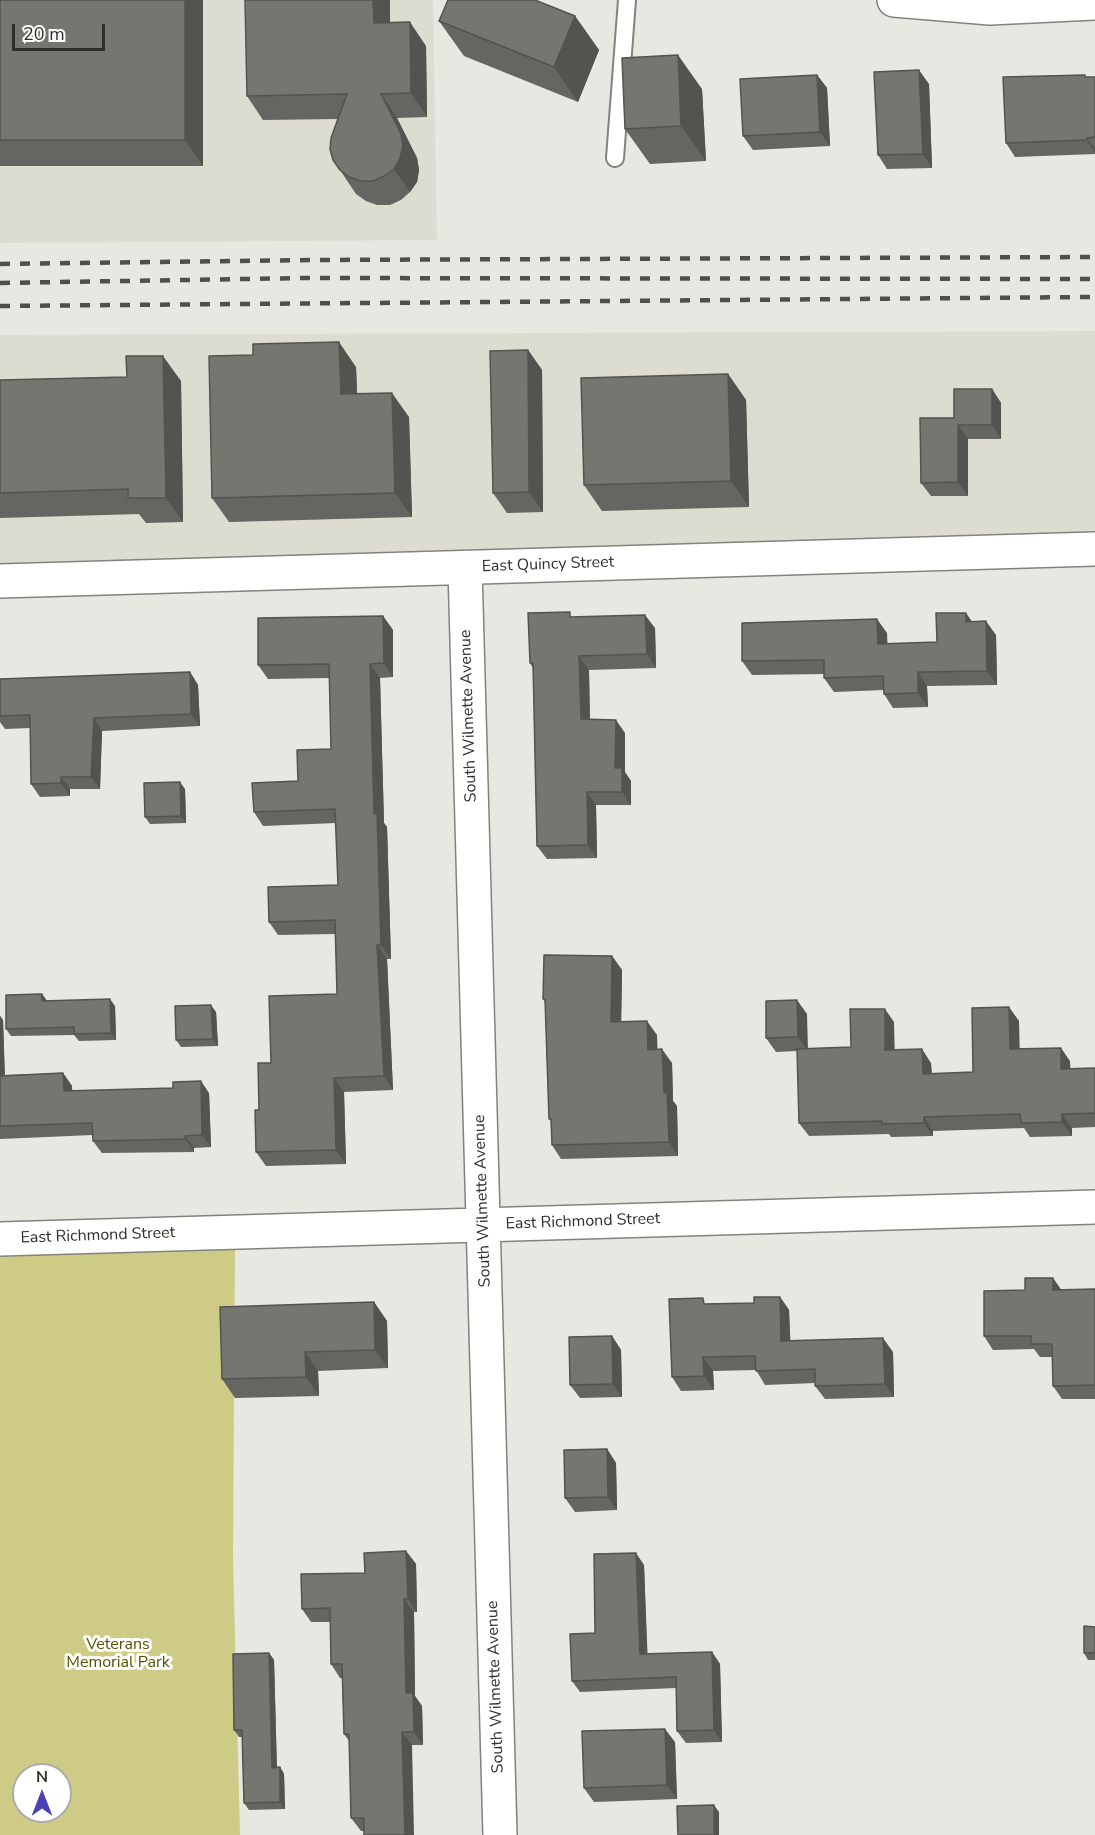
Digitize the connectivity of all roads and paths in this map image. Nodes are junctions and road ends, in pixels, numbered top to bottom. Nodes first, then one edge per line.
1 (627, 0) edge
2 (894, 0) edge
3 (1095, 3) edge
4 (615, 158) dead end
5 (1095, 549) edge
6 (465, 568) junction
7 (0, 581) edge
8 (1095, 1207) edge
9 (483, 1225) junction
10 (0, 1239) edge
11 (500, 1835) edge

1 - 4 lane
2 - 3 street
5 - 6 street, East Quincy Street
6 - 7 street, East Quincy Street
6 - 9 street, South Wilmette Avenue
8 - 9 street, East Richmond Street
9 - 10 street, East Richmond Street
9 - 11 street, South Wilmette Avenue

